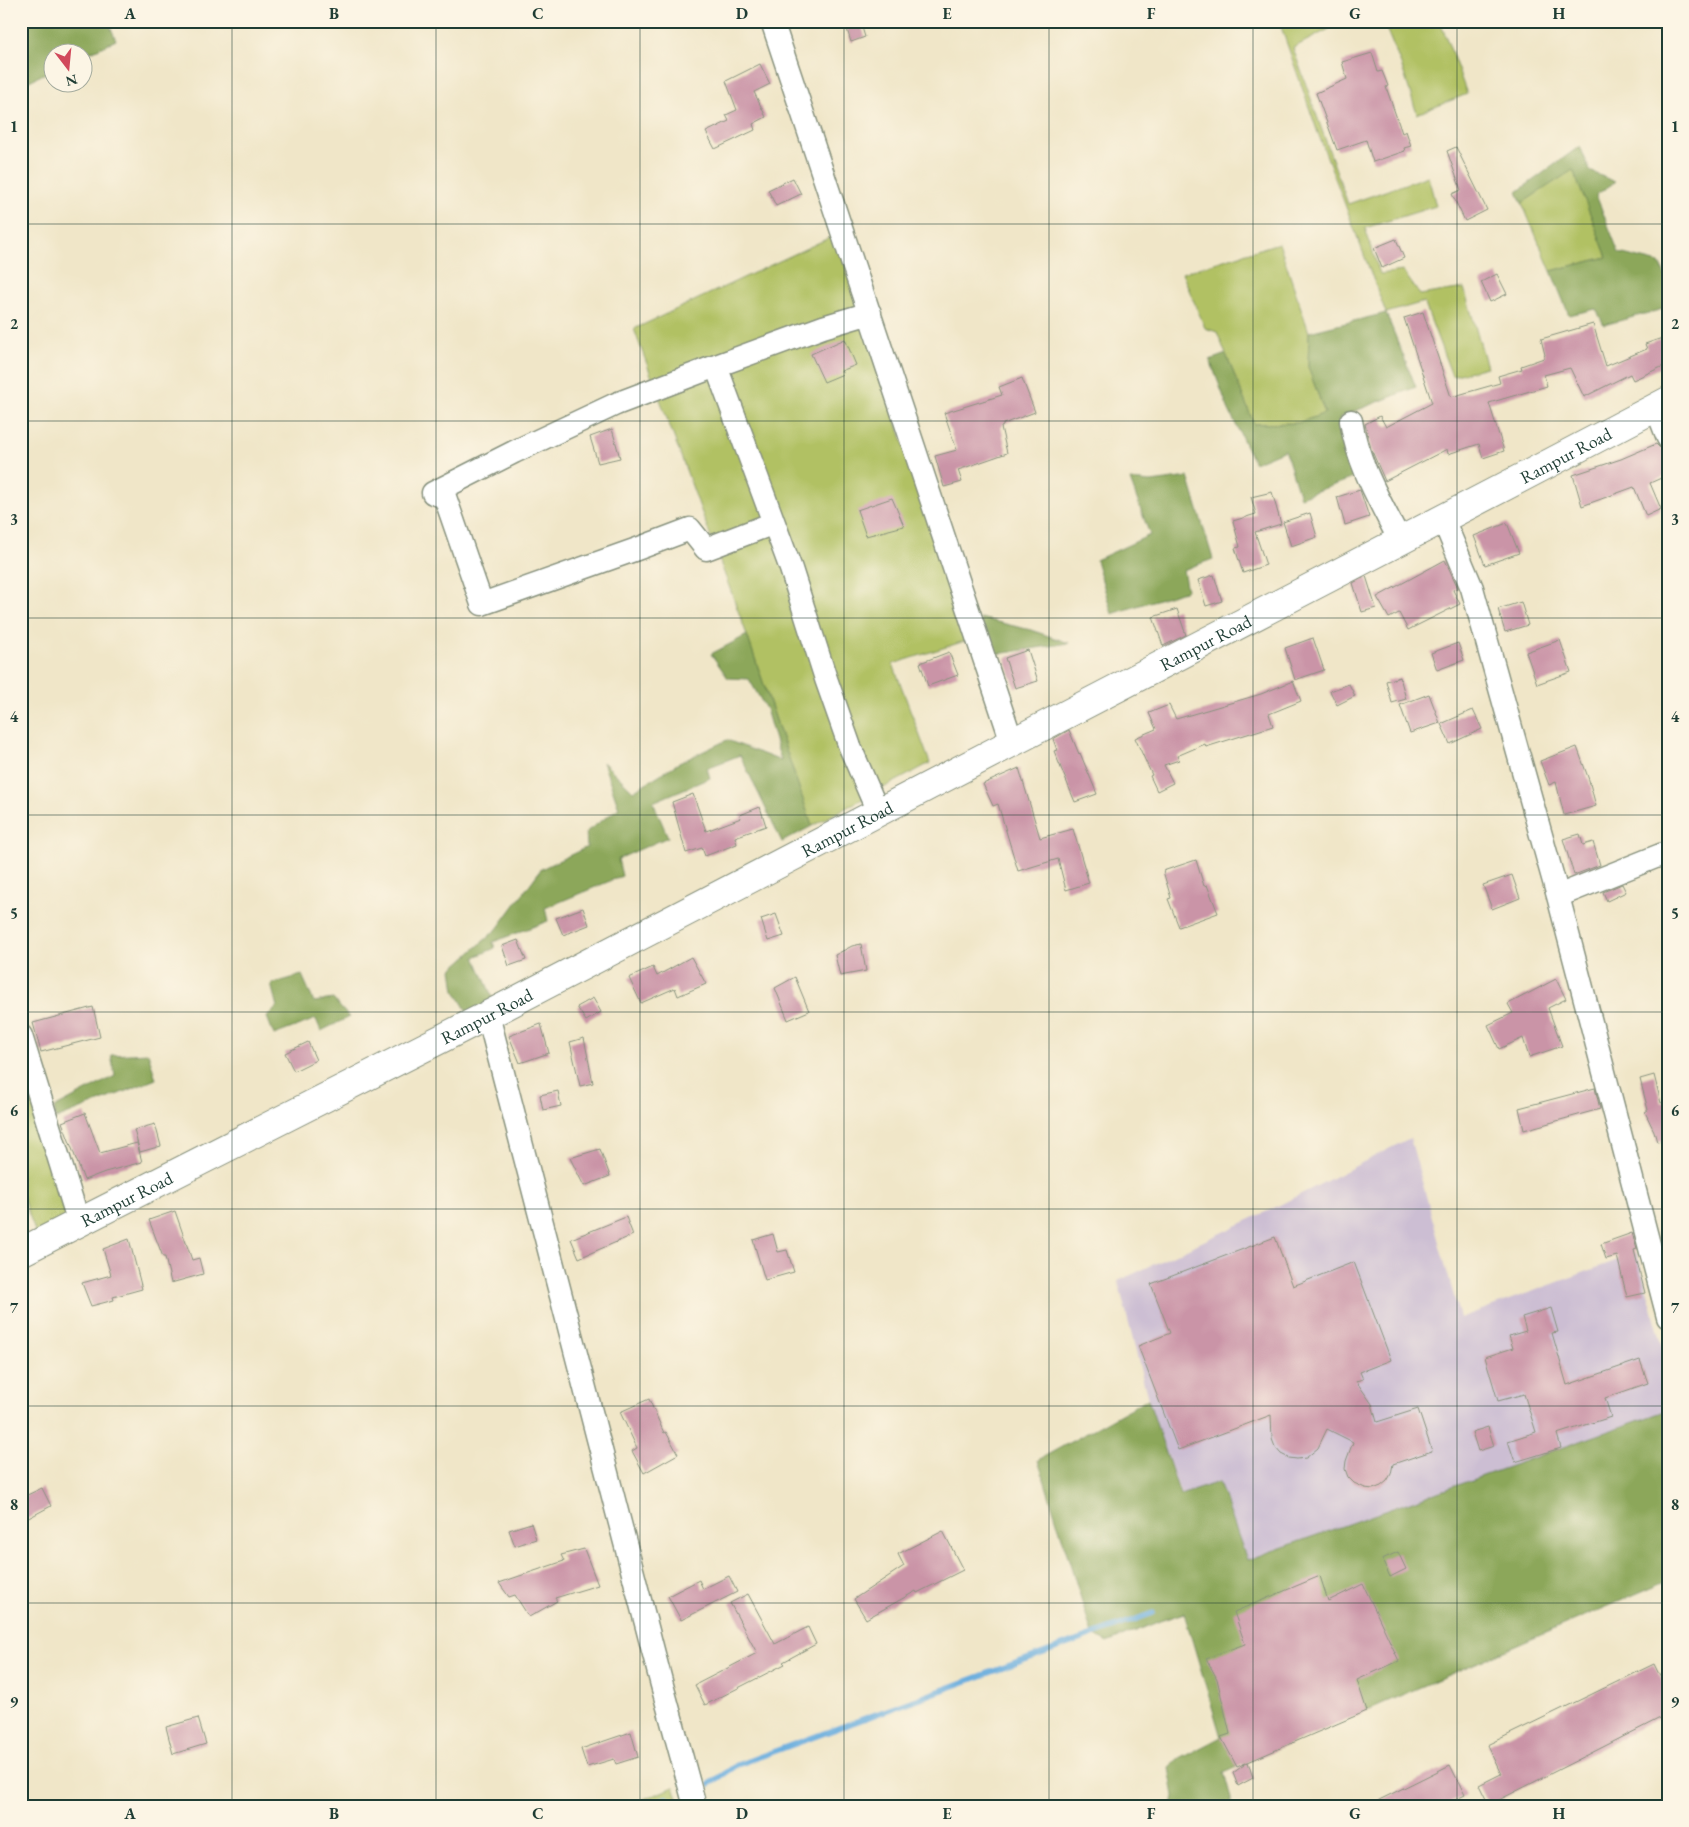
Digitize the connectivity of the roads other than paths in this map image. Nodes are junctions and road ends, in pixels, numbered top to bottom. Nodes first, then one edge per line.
1 (772, 21) edge
2 (870, 313) junction
3 (716, 366) junction
4 (1662, 404) edge
5 (1351, 421) dead end
6 (1668, 438) edge
7 (1443, 519) junction
8 (774, 523) junction
9 (1400, 541) junction
10 (1012, 742) junction
11 (878, 812) junction
12 (1668, 852) edge
13 (1558, 896) junction
14 (488, 1015) junction
15 (21, 1036) edge
16 (80, 1223) junction
17 (21, 1252) edge
18 (1668, 1317) edge
19 (695, 1806) edge

1 - 2 street
2 - 3 street
2 - 10 street
3 - 8 street
3 - 8 street
4 - 6 street
4 - 7 main road, Rampur Road
5 - 9 street
7 - 9 main road, Rampur Road
7 - 13 street
8 - 11 street
9 - 10 main road, Rampur Road
10 - 11 main road, Rampur Road
11 - 14 main road, Rampur Road
12 - 13 street
13 - 18 street
14 - 16 main road, Rampur Road
14 - 19 street
15 - 16 street
16 - 17 main road, Rampur Road

